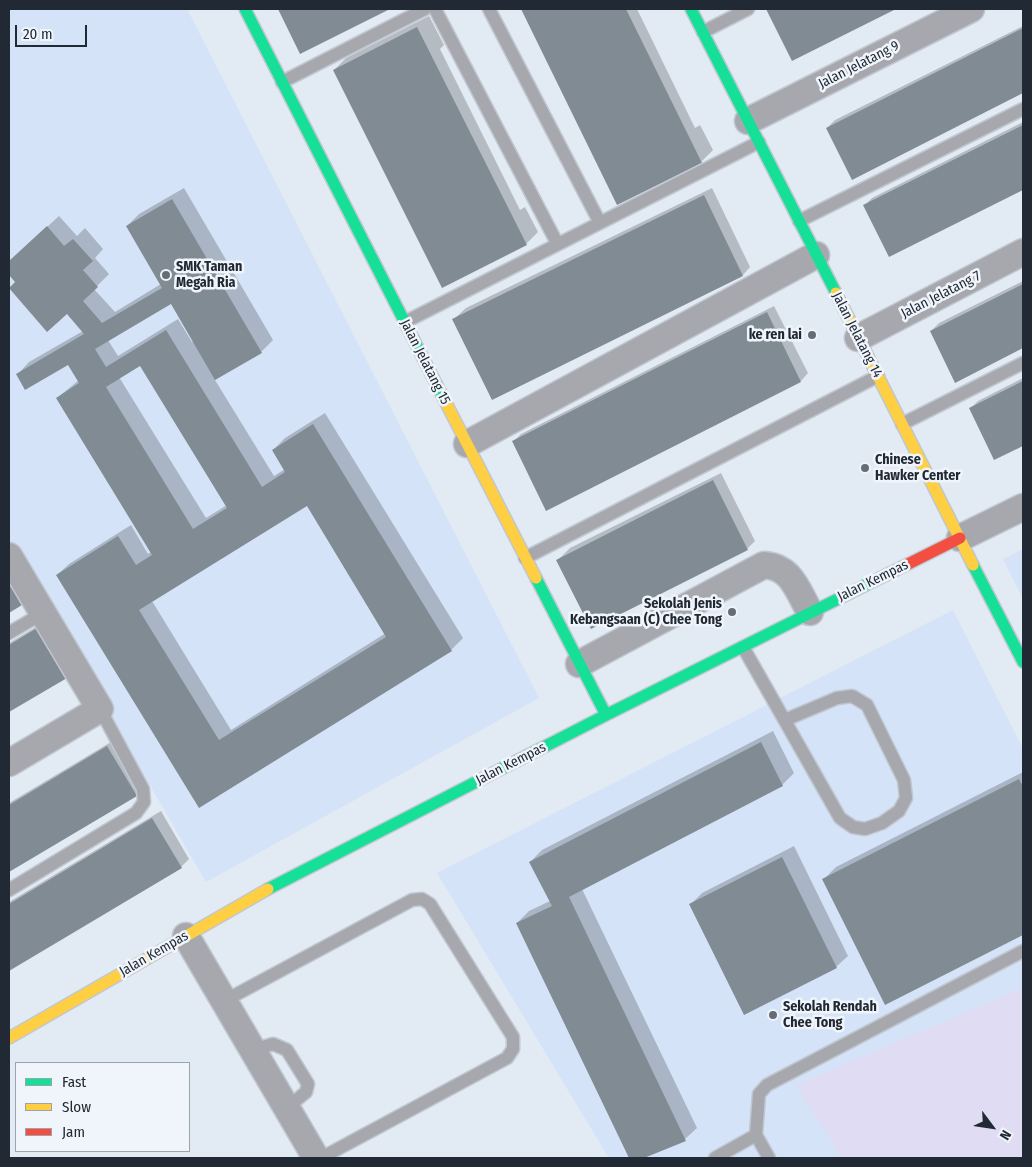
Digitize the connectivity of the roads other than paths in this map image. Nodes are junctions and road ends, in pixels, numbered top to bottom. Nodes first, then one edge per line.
1 (245, 9) edge
2 (425, 9) edge
3 (435, 9) edge
4 (489, 9) edge
5 (691, 9) edge
6 (748, 9) edge
7 (971, 9) edge
8 (703, 32) junction
9 (282, 82) junction
10 (1023, 109) edge
11 (753, 132) junction
12 (599, 221) junction
13 (799, 221) junction
14 (557, 243) junction
15 (1023, 252) edge
16 (816, 255) junction
17 (405, 322) junction
18 (858, 338) junction
19 (1023, 364) edge
20 (878, 376) junction
21 (902, 424) junction
22 (467, 444) junction
23 (1023, 507) edge
24 (960, 538) junction
25 (9, 556) edge
26 (525, 558) junction
27 (810, 612) junction
28 (43, 613) junction
29 (9, 633) edge
30 (743, 647) junction
31 (1023, 662) edge
32 (579, 664) junction
33 (100, 709) junction
34 (606, 715) junction
35 (785, 720) junction
36 (9, 763) edge
37 (9, 890) edge
38 (186, 936) junction
39 (1023, 951) edge
40 (224, 1001) junction
41 (9, 1038) edge
42 (756, 1135) junction
43 (316, 1158) edge
44 (321, 1158) edge
45 (715, 1158) edge
46 (769, 1158) edge

1 - 9 street, Jalan Jelatang 15
2 - 9 lane
3 - 14 lane
4 - 12 lane
5 - 8 street, Jalan Jelatang 14
6 - 8 lane
7 - 11 street, Jalan Jelatang 9
8 - 11 street, Jalan Jelatang 14
9 - 17 street, Jalan Jelatang 15
10 - 13 lane
11 - 12 lane
11 - 13 street, Jalan Jelatang 14
12 - 14 lane
13 - 16 street, Jalan Jelatang 14
14 - 17 lane
15 - 18 street, Jalan Jelatang 7
16 - 18 street, Jalan Jelatang 14
16 - 22 street
17 - 22 street, Jalan Jelatang 15
18 - 20 street, Jalan Jelatang 14
19 - 21 lane
20 - 21 street, Jalan Jelatang 14
20 - 26 lane
21 - 24 street, Jalan Jelatang 14
22 - 26 street, Jalan Jelatang 15
23 - 24 street, Jalan Kempas
24 - 27 street, Jalan Kempas
24 - 31 street, Jalan Jelatang 14
25 - 28 street
26 - 32 street, Jalan Jelatang 15
27 - 30 street, Jalan Kempas
27 - 32 street
28 - 29 lane
28 - 33 street
30 - 34 street, Jalan Kempas
30 - 35 lane
32 - 34 street, Jalan Jelatang 15
33 - 36 street
33 - 37 lane
34 - 38 street, Jalan Kempas
35 - 35 lane
38 - 40 street
38 - 41 street, Jalan Kempas
39 - 42 lane
40 - 43 street
40 - 44 lane
42 - 45 lane
42 - 46 lane

